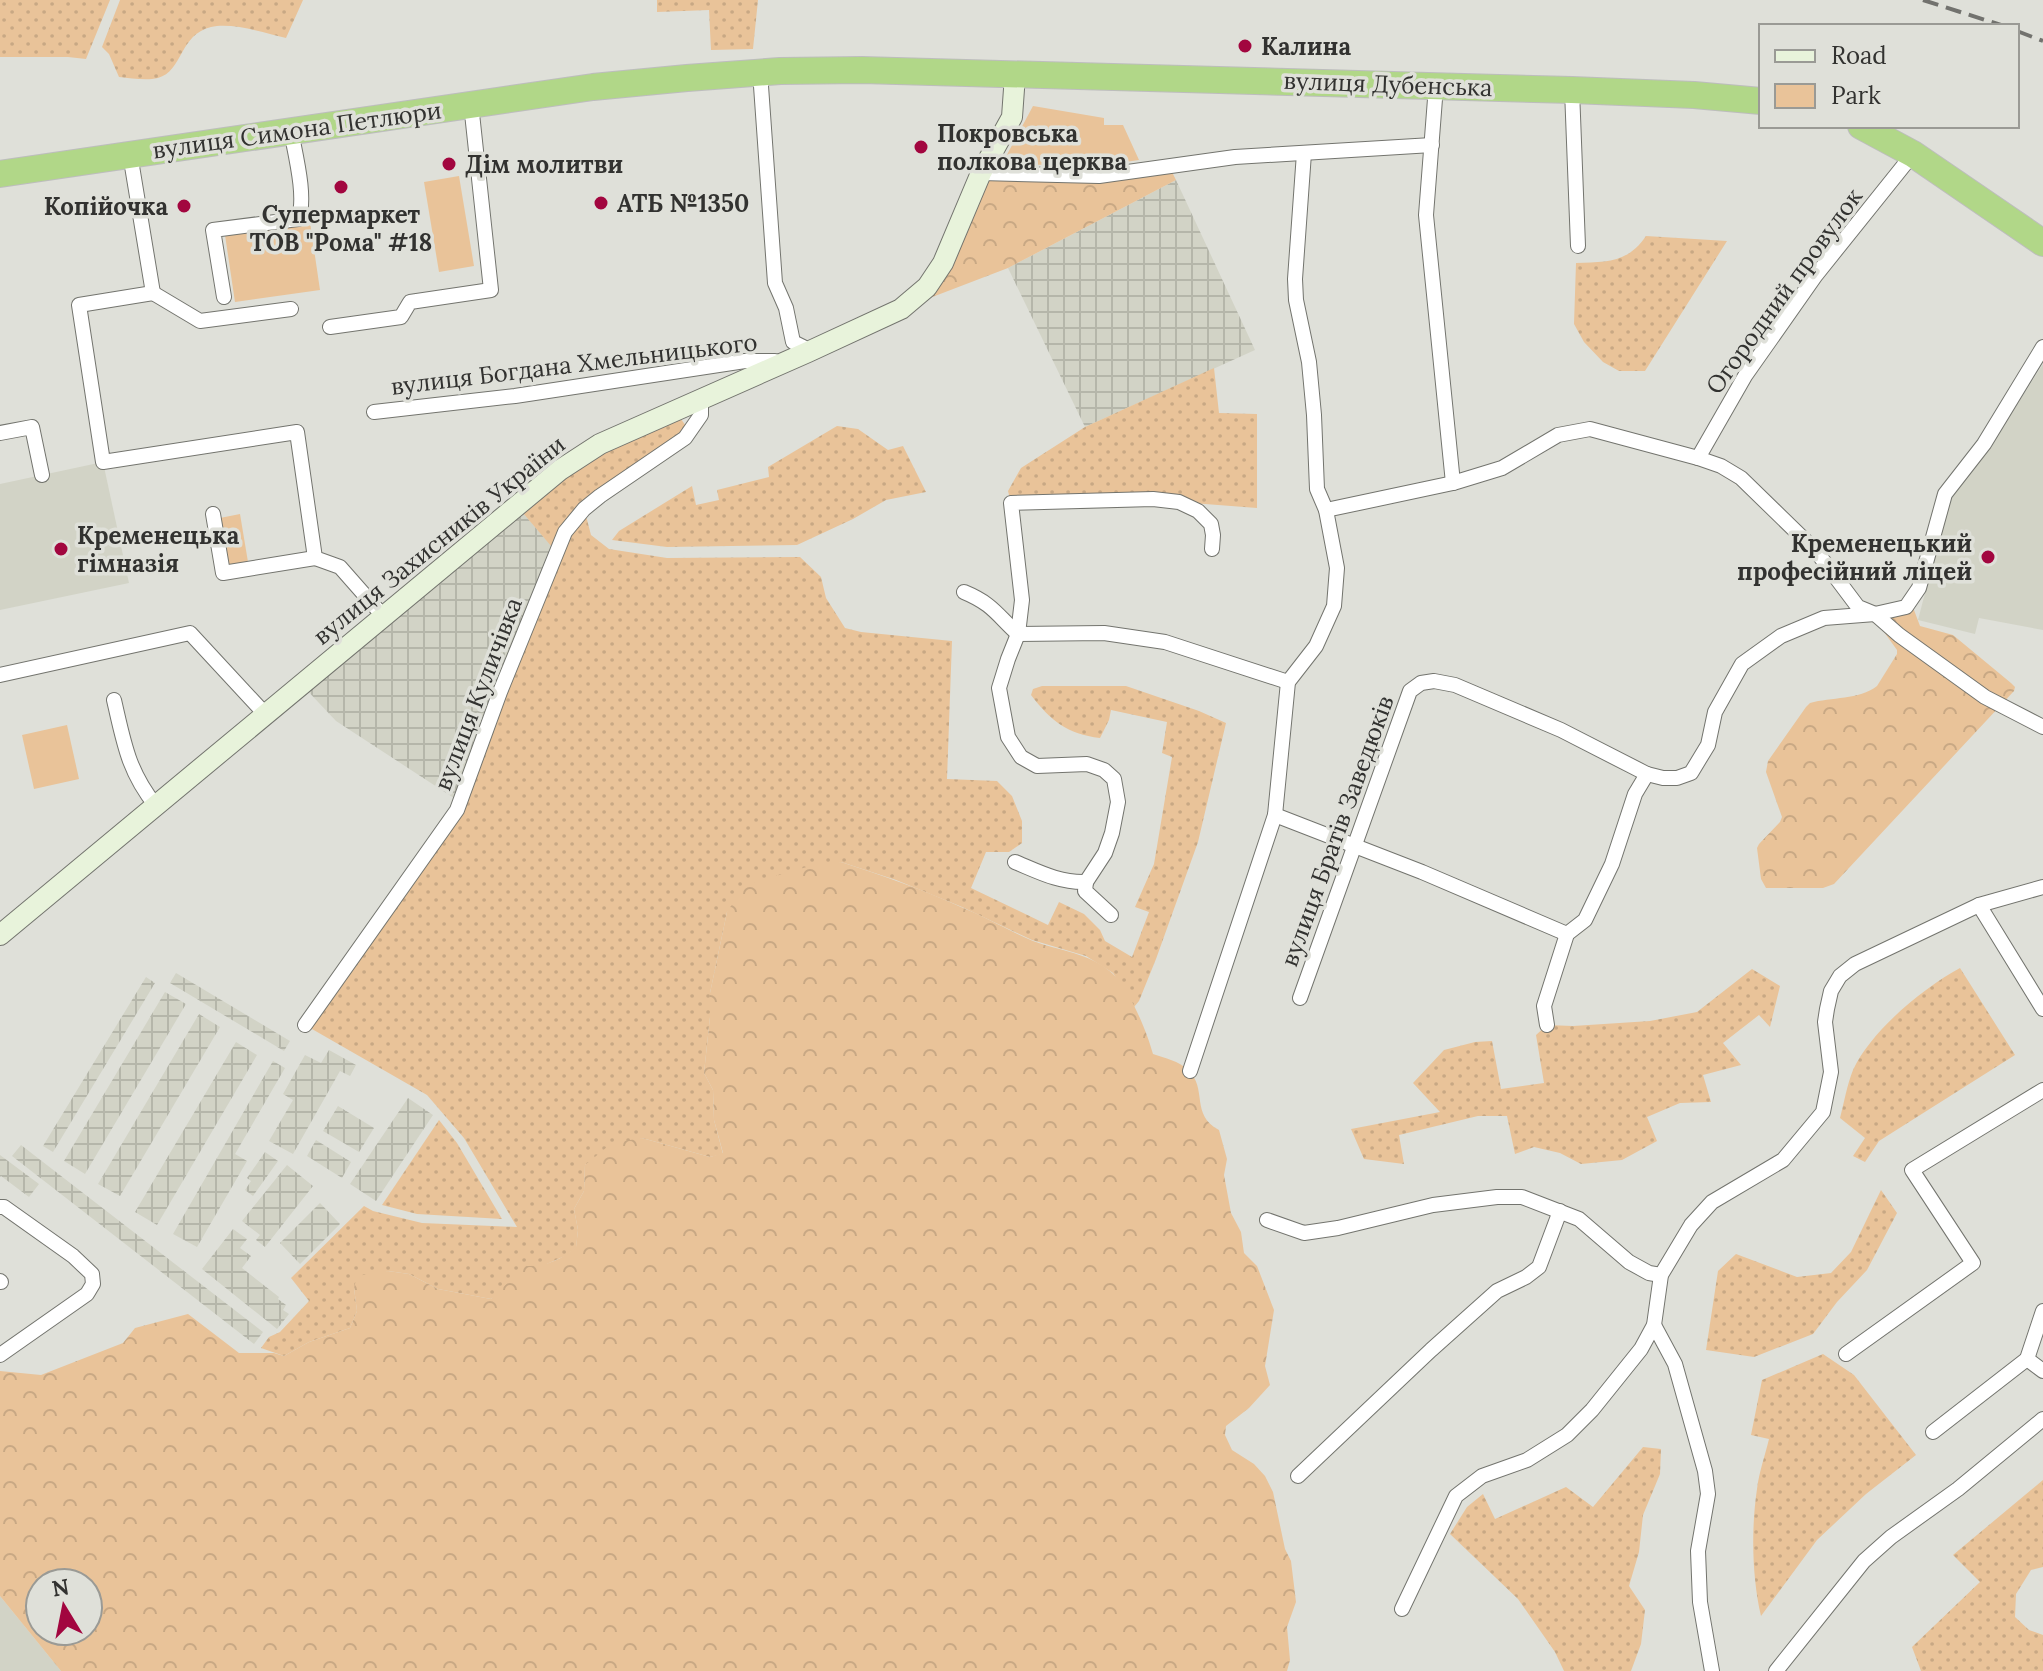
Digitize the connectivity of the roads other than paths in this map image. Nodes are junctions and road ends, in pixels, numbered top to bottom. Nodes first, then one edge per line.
1 (760, 72) junction
2 (1015, 75) junction
3 (1436, 86) junction
4 (1572, 90) junction
5 (1759, 101) edge
6 (471, 104) junction
7 (1865, 128) edge
8 (292, 138) junction
9 (1432, 145) junction
10 (1304, 153) junction
11 (130, 154) junction
12 (1913, 154) junction
13 (981, 173) junction
14 (0, 174) edge
15 (2043, 243) edge
16 (1578, 246) dead end
17 (153, 293) junction
18 (224, 297) dead end
19 (291, 309) dead end
20 (330, 327) dead end
21 (2043, 347) edge
22 (808, 352) junction
23 (779, 365) junction
24 (701, 400) junction
25 (374, 412) dead end
26 (0, 433) edge
27 (1698, 458) junction
28 (42, 475) dead end
29 (1453, 483) junction
30 (1326, 510) junction
31 (213, 514) dead end
32 (1212, 549) dead end
33 (315, 558) junction
34 (964, 592) dead end
35 (1875, 614) junction
36 (384, 617) junction
37 (1018, 634) junction
38 (0, 675) edge
39 (1288, 682) junction
40 (114, 700) dead end
41 (266, 715) junction
42 (2043, 727) edge
43 (1647, 774) junction
44 (156, 806) junction
45 (1275, 815) junction
46 (1354, 847) junction
47 (1015, 862) dead end
48 (1086, 882) junction
49 (2043, 887) edge
50 (1979, 905) junction
51 (1111, 915) dead end
52 (1567, 934) junction
53 (0, 935) edge
54 (1300, 998) dead end
55 (2043, 1009) edge
56 (305, 1025) dead end
57 (1547, 1025) dead end
58 (1190, 1071) dead end
59 (2043, 1090) edge
60 (0, 1207) edge
61 (1560, 1211) junction
62 (1267, 1220) dead end
63 (1661, 1275) junction
64 (2043, 1311) edge
65 (1654, 1325) junction
66 (1846, 1354) dead end
67 (0, 1355) edge
68 (2027, 1359) junction
69 (2043, 1371) edge
70 (2043, 1419) edge
71 (1933, 1432) dead end
72 (1298, 1476) dead end
73 (1402, 1609) dead end
74 (1712, 1671) edge
75 (1776, 1671) edge

1 - 2 highway, вулиця Дубенська
1 - 6 highway, вулиця Симона Петлюри
1 - 22 street
2 - 3 highway, вулиця Дубенська
2 - 13 street, вулиця Захисників України
3 - 4 highway, вулиця Дубенська
3 - 9 street
4 - 5 highway, вулиця Дубенська
4 - 16 street
6 - 8 highway, вулиця Симона Петлюри
6 - 20 street
7 - 12 highway
8 - 11 highway, вулиця Симона Петлюри
8 - 18 street, вулиця Симона Петлюри
9 - 10 street
9 - 29 street
10 - 13 street
10 - 30 street
11 - 14 highway, вулиця Симона Петлюри
11 - 17 street
12 - 15 highway
12 - 27 street, Огородний провулок
13 - 22 street, вулиця Захисників України
17 - 19 street
17 - 33 street
21 - 35 street
22 - 23 street, вулиця Захисників України
23 - 24 street, вулиця Захисників України
23 - 25 street, вулиця Богдана Хмельницького
24 - 36 street, вулиця Захисників України
24 - 56 street, вулиця Куличівка
26 - 28 street
27 - 29 street
27 - 35 street
29 - 30 street
30 - 39 street
31 - 33 street
32 - 37 street
33 - 36 street
34 - 37 street
35 - 42 street
35 - 43 street
36 - 41 street, вулиця Захисників України
37 - 39 street
37 - 48 street
38 - 41 street
39 - 45 street
40 - 44 street
41 - 44 street, вулиця Захисників України
43 - 46 street, вулиця Братів Заведюків
43 - 52 street
44 - 53 street, вулиця Захисників України
45 - 46 street
45 - 58 street
46 - 52 street
46 - 54 street, вулиця Братів Заведюків
47 - 48 street
48 - 51 street
49 - 50 street
50 - 55 street
50 - 63 street
52 - 57 street
59 - 66 street
60 - 67 street
61 - 62 street
61 - 63 street
61 - 72 street
63 - 65 street
64 - 68 street
65 - 73 street
65 - 74 street
68 - 69 street
68 - 71 street
70 - 75 street

